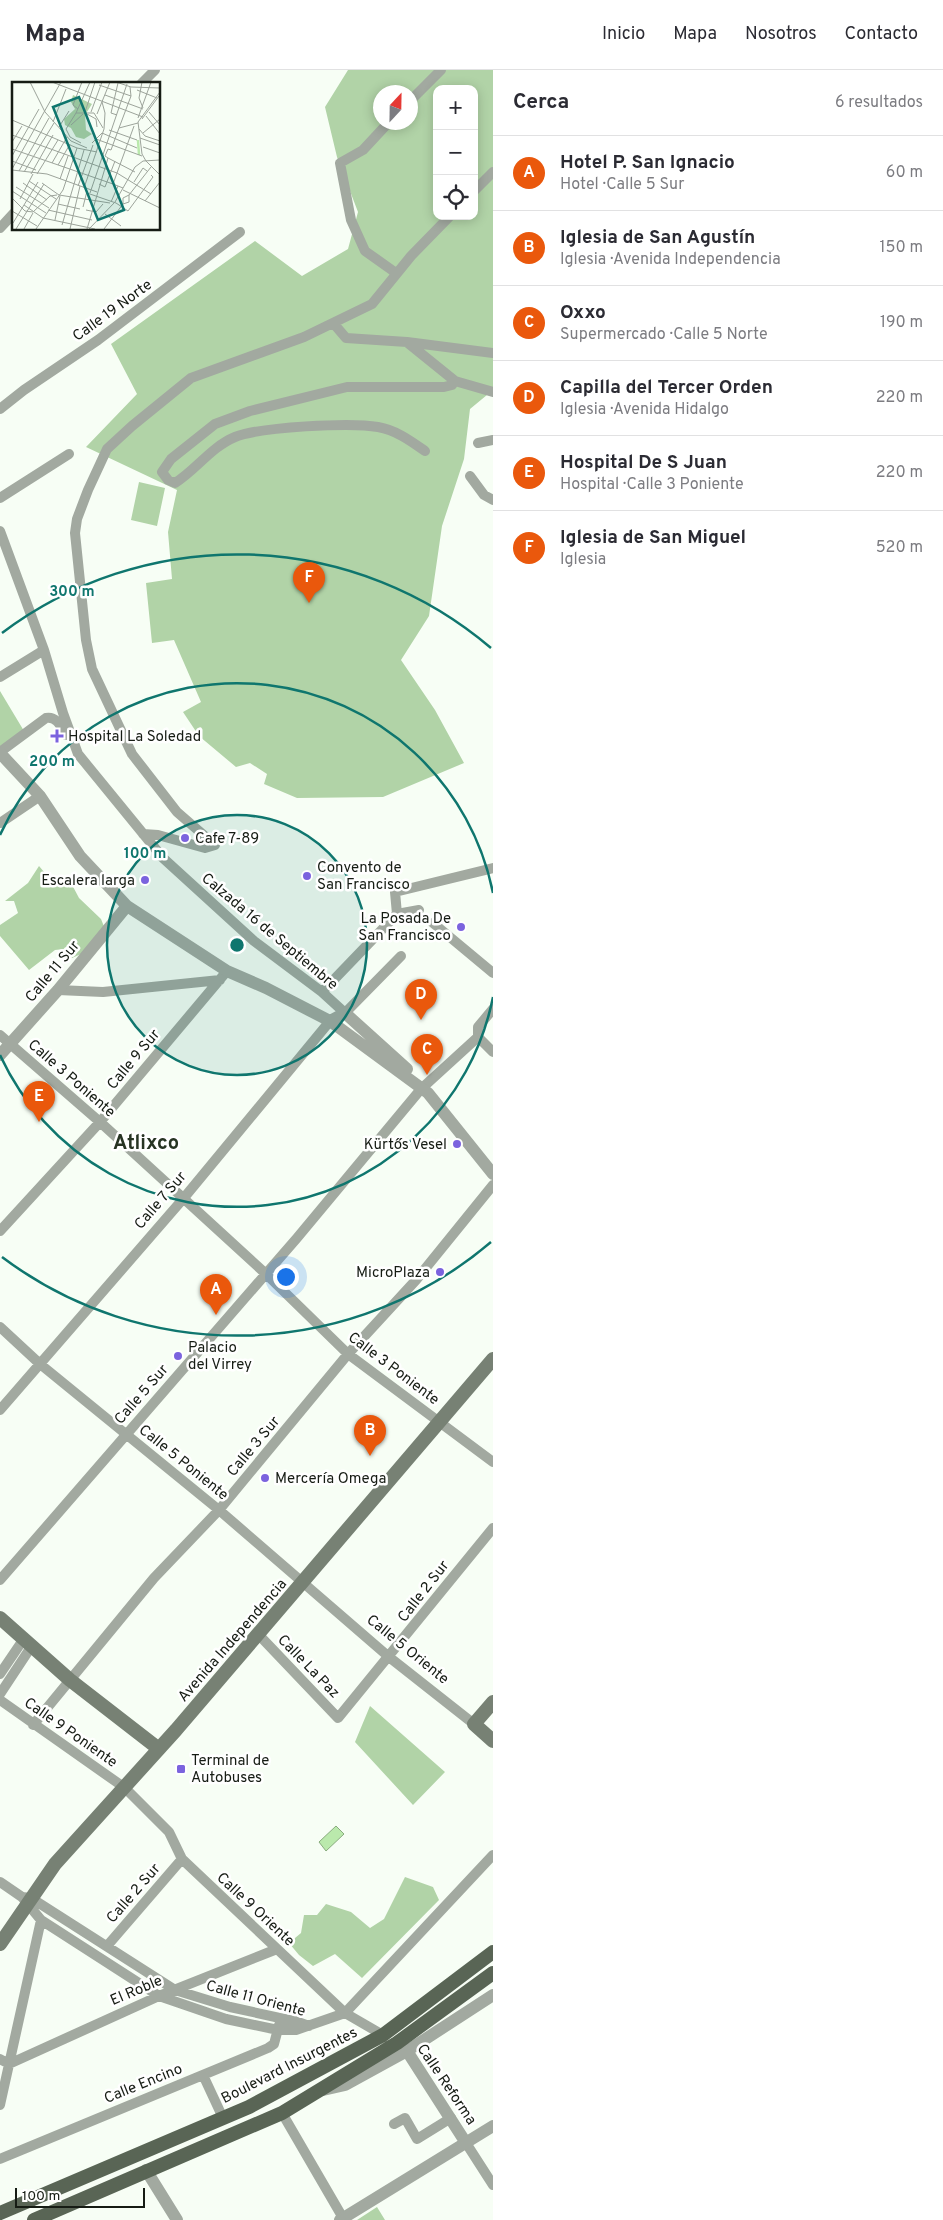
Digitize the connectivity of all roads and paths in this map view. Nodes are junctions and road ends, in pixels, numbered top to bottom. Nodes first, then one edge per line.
1 (155, 70) edge
2 (441, 70) edge
3 (143, 82) edge
4 (418, 93) edge
5 (382, 130) edge
6 (493, 172) edge
7 (478, 187) edge
8 (12, 215) edge
9 (446, 220) edge
10 (0, 228) edge
11 (240, 232) dead end
12 (396, 273) junction
13 (334, 324) junction
14 (407, 342) junction
15 (493, 353) edge
16 (455, 381) junction
17 (493, 392) edge
18 (0, 409) edge
19 (493, 440) edge
20 (478, 443) dead end
21 (425, 451) dead end
22 (69, 454) dead end
23 (470, 476) dead end
24 (0, 498) edge
25 (493, 500) edge
26 (0, 531) edge
27 (44, 650) junction
28 (0, 677) edge
29 (0, 752) edge
30 (78, 754) junction
31 (40, 796) junction
32 (0, 823) edge
33 (143, 834) junction
34 (492, 869) edge
35 (127, 906) junction
36 (418, 910) dead end
37 (397, 914) junction
38 (433, 922) dead end
39 (401, 956) dead end
40 (493, 973) edge
41 (223, 976) junction
42 (58, 990) junction
43 (322, 992) junction
44 (493, 1009) edge
45 (344, 1013) junction
46 (330, 1021) junction
47 (0, 1035) edge
48 (478, 1037) junction
49 (11, 1044) junction
50 (493, 1052) edge
51 (0, 1055) edge
52 (425, 1089) junction
53 (100, 1122) junction
54 (493, 1174) edge
55 (493, 1185) edge
56 (183, 1199) junction
57 (0, 1231) edge
58 (266, 1274) junction
59 (0, 1327) edge
60 (348, 1354) junction
61 (493, 1359) edge
62 (40, 1364) junction
63 (0, 1410) edge
64 (439, 1421) junction
65 (126, 1434) junction
66 (493, 1462) edge
67 (219, 1510) junction
68 (493, 1528) edge
69 (0, 1580) edge
70 (303, 1583) junction
71 (0, 1618) edge
72 (258, 1634) junction
73 (27, 1644) junction
74 (389, 1657) junction
75 (0, 1674) edge
76 (70, 1680) junction
77 (0, 1694) edge
78 (0, 1700) edge
79 (493, 1702) edge
80 (338, 1718) joint
81 (33, 1724) junction
82 (474, 1724) junction
83 (493, 1741) edge
84 (159, 1749) junction
85 (125, 1788) junction
86 (493, 1855) edge
87 (182, 1859) junction
88 (0, 1882) edge
89 (27, 1900) junction
90 (41, 1920) junction
91 (0, 1944) edge
92 (107, 1946) junction
93 (278, 1949) junction
94 (493, 1952) edge
95 (493, 1973) edge
96 (175, 1990) junction
97 (493, 1995) edge
98 (159, 1996) junction
99 (345, 2014) junction
100 (279, 2024) junction
101 (383, 2035) junction
102 (402, 2047) junction
103 (4, 2061) edge
104 (4, 2073) edge
105 (203, 2075) junction
106 (0, 2105) edge
107 (282, 2113) junction
108 (222, 2118) junction
109 (451, 2118) junction
110 (394, 2124) dead end
111 (493, 2126) edge
112 (466, 2143) junction
113 (0, 2159) edge
114 (146, 2170) junction
115 (493, 2185) edge
116 (0, 2213) edge
117 (341, 2219) edge
118 (34, 2220) edge
119 (177, 2220) edge

1 - 3 street
2 - 4 street
5 - 12 street
6 - 7 street
8 - 10 street
9 - 12 street
11 - 18 street, Calle 19 Norte
12 - 13 street
13 - 14 street
13 - 33 street
14 - 15 street
14 - 16 street
16 - 17 street
16 - 21 street
19 - 20 street
22 - 24 street
23 - 25 street
26 - 27 street, Calzada 16 de Septiembre
27 - 28 street
27 - 30 street, Calzada 16 de Septiembre
29 - 30 street
29 - 31 street
30 - 33 street, Calzada 16 de Septiembre
31 - 32 street
31 - 35 street
33 - 43 street, Calzada 16 de Septiembre
34 - 37 street
35 - 41 street
35 - 42 street, Calle 11 Sur
36 - 37 street
37 - 43 street
38 - 40 street
39 - 45 street
41 - 42 street
41 - 46 street
41 - 53 street, Calle 9 Sur
42 - 49 street, Calle 11 Sur
43 - 45 street, Calzada 16 de Septiembre
44 - 48 street
45 - 46 street, Calle 7 Sur
45 - 52 street
46 - 52 street
46 - 56 street, Calle 7 Sur
47 - 49 street, Calle 3 Poniente
48 - 50 street
48 - 52 street, Calle 5 Sur
49 - 51 street, Calle 11 Sur
49 - 53 street, Calle 3 Poniente
52 - 54 street
52 - 58 street, Calle 5 Sur
53 - 56 street, Calle 3 Poniente
53 - 57 street, Calle 9 Sur
55 - 60 street, Calle 3 Sur
56 - 58 street, Calle 3 Poniente
56 - 62 street, Calle 7 Sur
58 - 60 street, Calle 3 Poniente
58 - 65 street, Calle 5 Sur
59 - 62 street, Calle 5 Poniente
60 - 64 street, Calle 3 Poniente
60 - 67 street, Calle 3 Sur
61 - 64 main road, Avenida Independencia
62 - 63 street, Calle 7 Sur
62 - 65 street, Calle 5 Poniente
64 - 66 street, Calle 3 Poniente
64 - 70 main road, Avenida Independencia
65 - 67 street, Calle 5 Poniente
65 - 69 street, Calle 5 Sur
67 - 70 street, Calle 5 Poniente
67 - 76 street, Calle 3 Sur
68 - 74 street, Calle 2 Sur
70 - 72 main road, Avenida Independencia
70 - 74 street, Calle 5 Oriente
71 - 73 main road
72 - 80 street, Calle La Paz
72 - 84 main road, Avenida Independencia
73 - 75 street
73 - 76 main road
73 - 77 street
74 - 80 street, Calle 2 Sur
74 - 82 street, Calle 5 Oriente
76 - 81 street, Calle 3 Sur
76 - 84 main road
78 - 81 street, Calle 9 Poniente
79 - 82 main road
81 - 85 street, Calle 9 Poniente
82 - 83 main road, Calle 5 Oriente
84 - 85 main road, Avenida Independencia
85 - 87 street, Calle 9 Oriente
85 - 89 main road, Avenida Independencia
86 - 99 street
87 - 92 street, Calle 2 Sur
87 - 93 street, Calle 9 Oriente
88 - 89 street
89 - 90 street, Calle 11 Oriente
89 - 91 main road, Avenida Independencia
89 - 92 street, Calle 11 Oriente
90 - 98 street, Calle 11 Oriente
90 - 103 street
92 - 96 street, Calle 11 Oriente
93 - 96 street, El Roble
93 - 99 street, Calle 9 Oriente
94 - 101 main road, Boulevard Insurgentes
95 - 102 main road
96 - 98 street, El Roble
96 - 100 street, Calle 11 Oriente
97 - 102 street
98 - 100 street, Calle 11 Oriente
98 - 103 street, El Roble
99 - 100 street, Calle 11 Oriente
99 - 101 street, Calle 9 Oriente
100 - 105 street, Calle Encino
101 - 102 street, Calle Reforma
101 - 108 main road, Boulevard Insurgentes
102 - 107 main road
102 - 109 street, Calle Reforma
103 - 104 street
104 - 106 street
105 - 108 street
105 - 113 street, Calle Encino
107 - 114 main road
107 - 117 street
108 - 116 main road, Boulevard Insurgentes
109 - 110 street
109 - 112 street, Calle Reforma
111 - 112 street
112 - 115 street, Calle Reforma
112 - 117 street
114 - 118 main road
114 - 119 street

